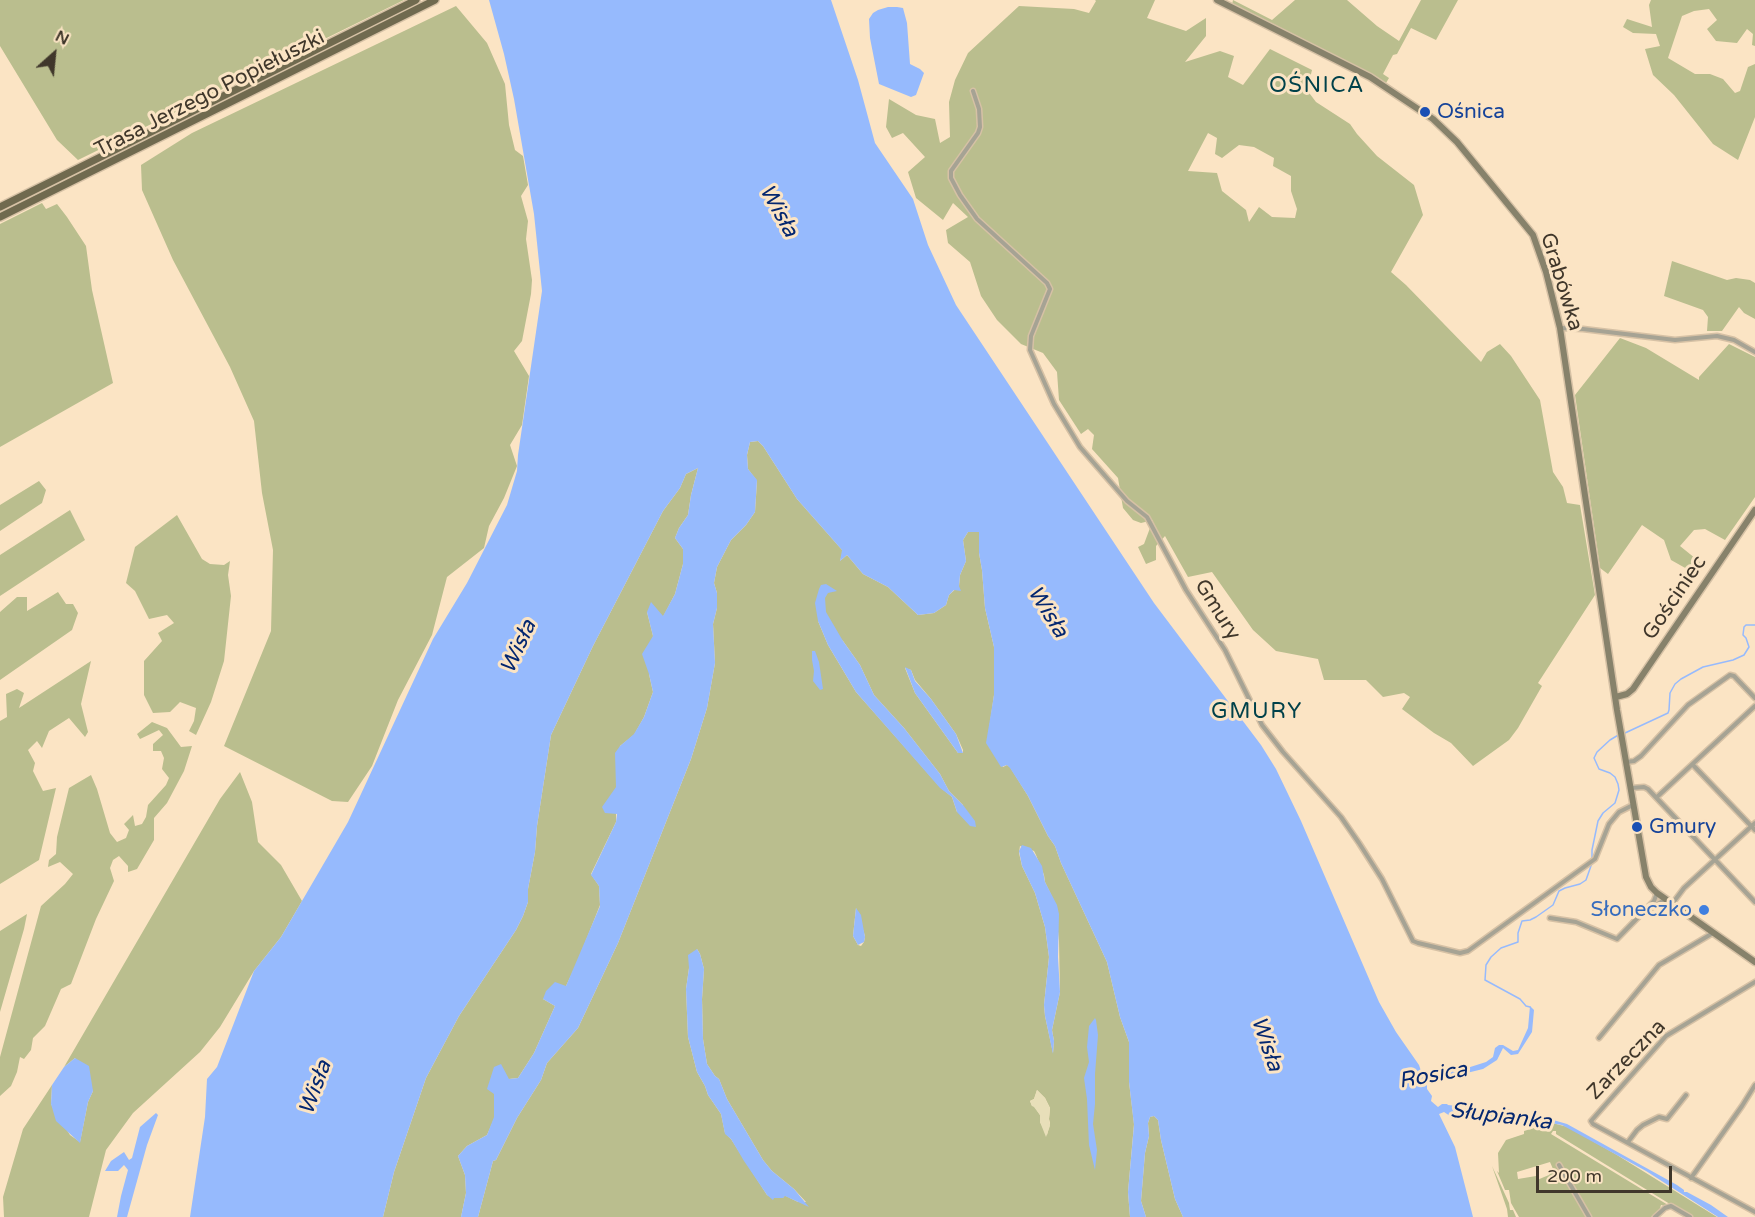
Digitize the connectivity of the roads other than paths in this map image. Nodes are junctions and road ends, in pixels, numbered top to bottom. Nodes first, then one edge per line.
1 (416, 0) edge
2 (435, 0) edge
3 (1217, 0) edge
4 (973, 91) dead end
5 (0, 207) edge
6 (0, 217) edge
7 (1560, 328) junction
8 (1755, 352) edge
9 (1755, 510) edge
10 (1616, 697) junction
11 (1755, 698) edge
12 (1755, 706) edge
13 (1626, 762) junction
14 (1693, 765) junction
15 (1631, 788) junction
16 (1657, 798) junction
17 (1633, 805) junction
18 (1754, 826) edge
19 (1714, 860) junction
20 (1657, 893) junction
21 (1666, 899) junction
22 (1755, 902) edge
23 (1672, 904) junction
24 (1643, 912) junction
25 (1550, 918) dead end
26 (1713, 933) junction
27 (1755, 962) edge
28 (1755, 982) edge
29 (1599, 1038) dead end
30 (1755, 1085) edge
31 (1686, 1095) dead end
32 (1628, 1142) junction
33 (1559, 1165) dead end
34 (1691, 1178) junction
35 (1755, 1212) edge
36 (1589, 1217) edge
37 (1655, 1217) edge
38 (1690, 1217) edge

1 - 5 main road, Trasa Jerzego Popiełuszki
2 - 6 main road, Trasa Jerzego Popiełuszki
3 - 7 street, Grabówka
4 - 17 street, Gmury
7 - 8 street
7 - 10 street, Grabówka
9 - 10 street, Gościniec
10 - 13 street, Grabówka
11 - 13 street
12 - 14 street
13 - 15 street, Grabówka
14 - 16 street
14 - 18 street
15 - 16 street
15 - 17 street, Grabówka
16 - 19 street
17 - 20 street, Grabówka
18 - 19 street
19 - 22 street
19 - 23 street
20 - 21 street
20 - 24 street
21 - 23 street
21 - 24 street
23 - 26 street
24 - 25 street
26 - 27 street
26 - 29 street
28 - 32 street, Zarzeczna
30 - 34 street
31 - 32 street
32 - 34 street, Zarzeczna
33 - 36 street
34 - 35 street, Zarzeczna
37 - 38 street

